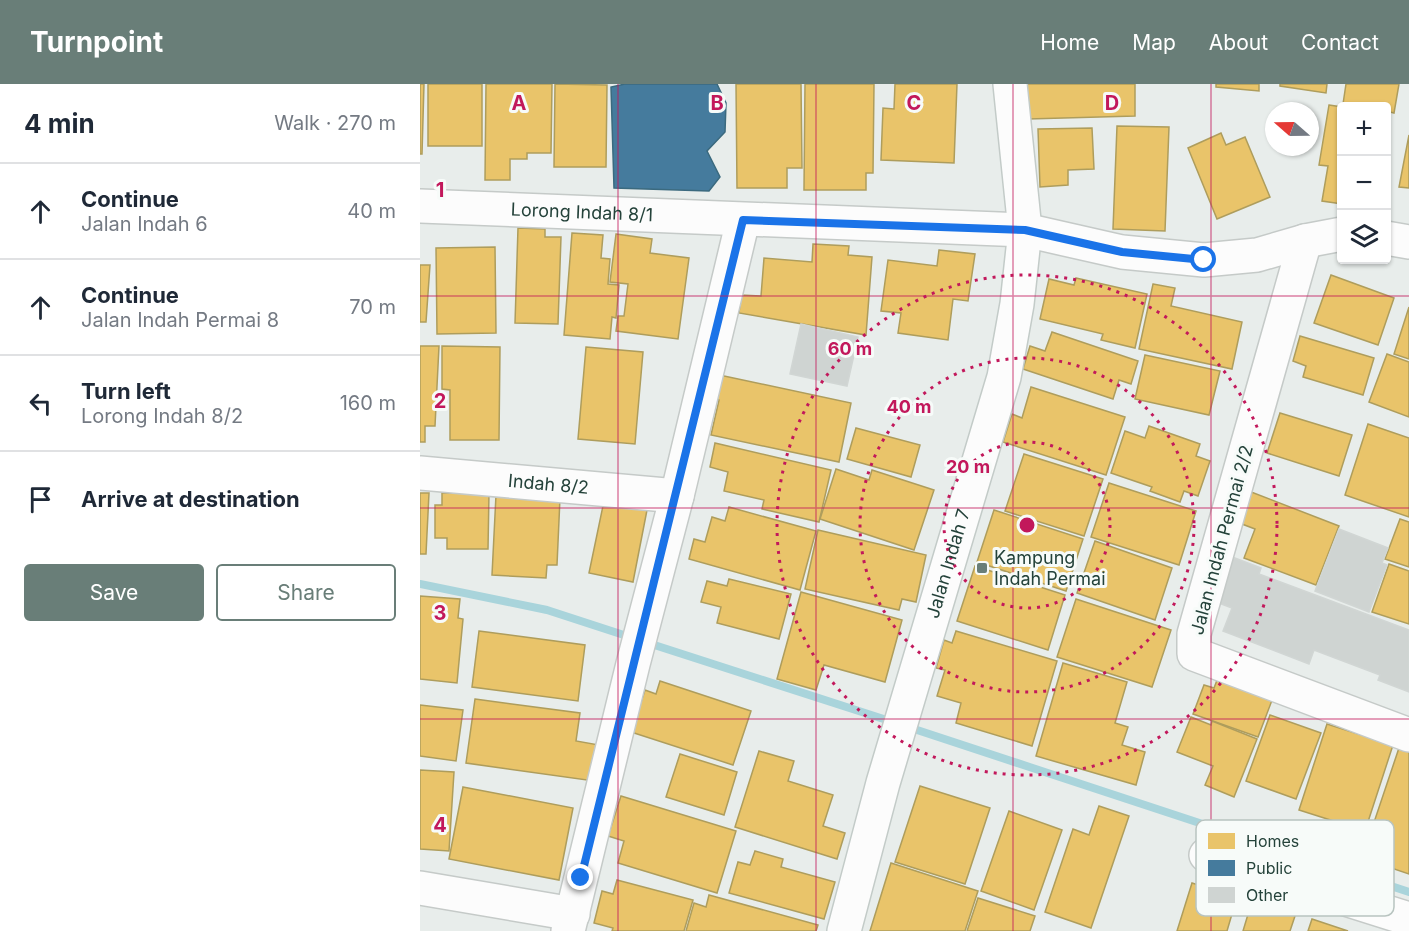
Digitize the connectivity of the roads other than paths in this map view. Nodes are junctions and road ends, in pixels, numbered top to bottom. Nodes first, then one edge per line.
1 (1010, 84) edge
2 (420, 206) edge
3 (743, 220) junction
4 (1025, 230) junction
5 (1337, 235) edge
6 (1391, 239) edge
7 (1305, 241) junction
8 (1409, 242) edge
9 (420, 473) edge
10 (677, 496) junction
11 (1409, 735) edge
12 (420, 888) edge
13 (1394, 914) edge
14 (1409, 919) edge
15 (570, 923) edge
16 (844, 931) edge

1 - 4 street, Jalan Indah 7
2 - 3 street, Lorong Indah 8/1
3 - 4 street, Lorong Indah 8/1
3 - 10 street
4 - 7 street, Lorong Indah 8/1
4 - 16 street, Jalan Indah 7
5 - 7 street, Lorong Indah 8/1
6 - 8 street
7 - 11 street, Jalan Indah Permai 2/2
9 - 10 street, Indah 8/2
10 - 15 street
12 - 15 street
13 - 14 street

